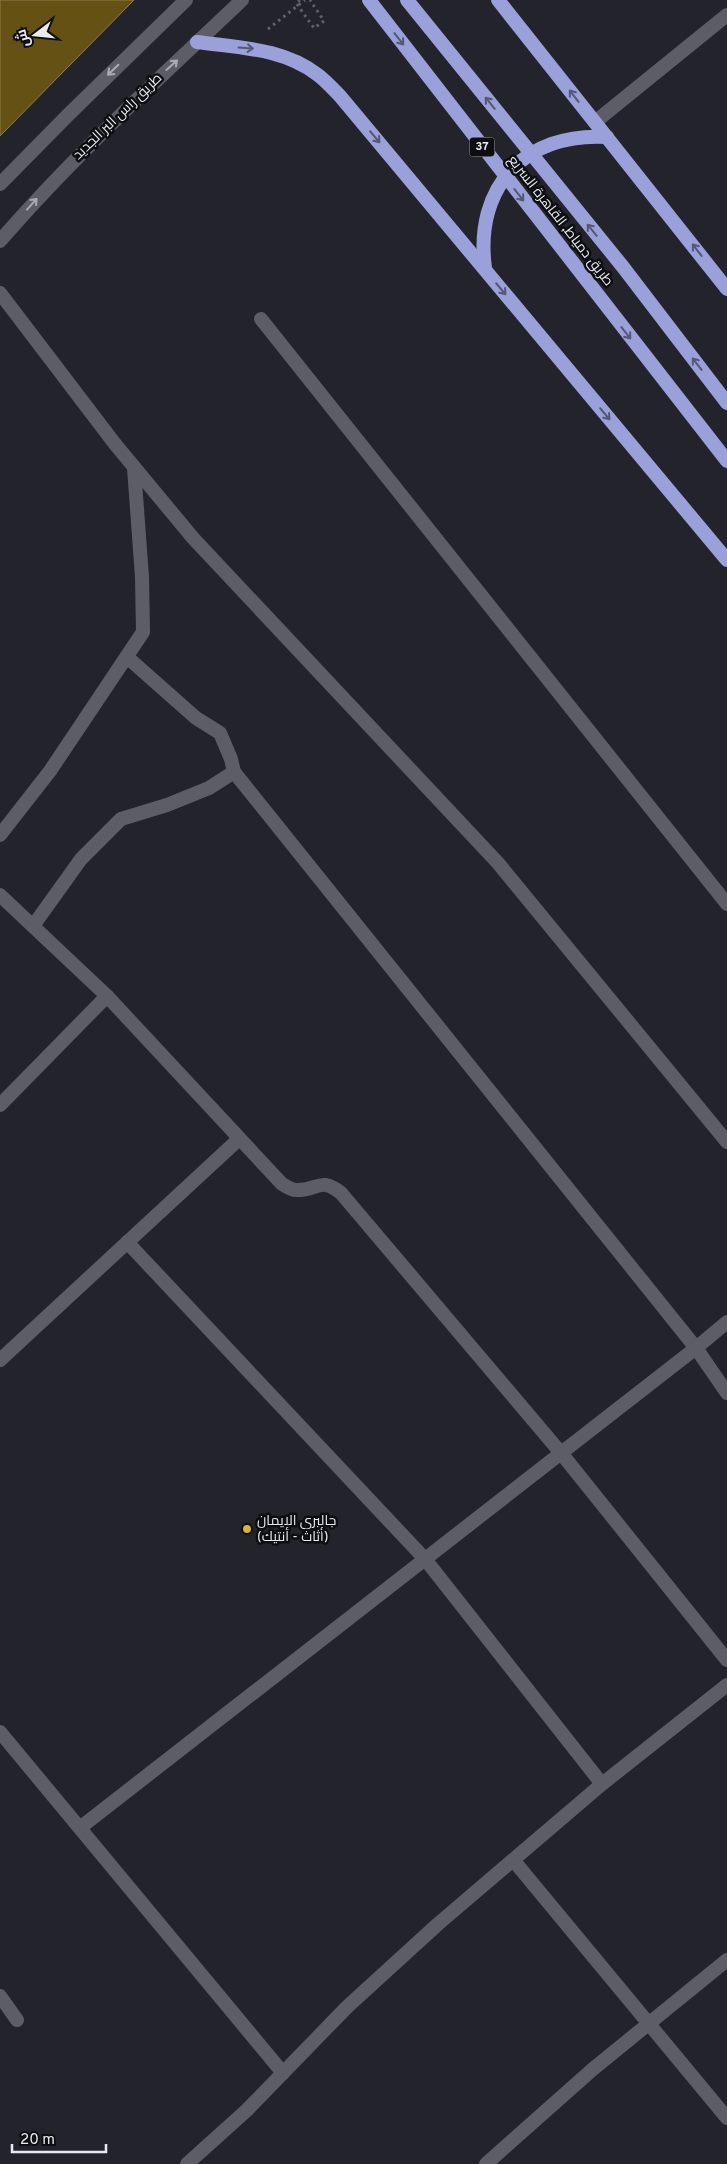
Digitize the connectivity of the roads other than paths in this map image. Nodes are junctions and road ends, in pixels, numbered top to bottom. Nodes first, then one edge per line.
1 (186, 0) edge
2 (242, 0) edge
3 (369, 0) edge
4 (407, 0) edge
5 (498, 0) edge
6 (727, 15) edge
7 (197, 42) junction
8 (595, 122) junction
9 (606, 137) junction
10 (0, 184) edge
11 (0, 241) edge
12 (485, 268) junction
13 (727, 288) edge
14 (0, 293) edge
15 (261, 319) dead end
16 (727, 403) edge
17 (727, 461) edge
18 (134, 468) junction
19 (727, 560) edge
20 (127, 657) junction
21 (234, 772) junction
22 (0, 835) edge
23 (0, 894) edge
24 (727, 904) edge
25 (33, 926) junction
26 (107, 996) junction
27 (0, 1105) edge
28 (239, 1139) junction
29 (727, 1142) edge
30 (127, 1242) junction
31 (727, 1322) edge
32 (696, 1348) junction
33 (0, 1360) edge
34 (727, 1393) edge
35 (561, 1453) junction
36 (425, 1559) junction
37 (727, 1660) edge
38 (725, 1692) edge
39 (0, 1732) edge
40 (602, 1784) junction
41 (80, 1828) junction
42 (514, 1861) junction
43 (727, 1960) edge
44 (0, 1996) edge
45 (17, 2020) dead end
46 (648, 2024) junction
47 (283, 2073) junction
48 (727, 2118) edge
49 (187, 2164) edge
50 (486, 2164) edge

1 -> 10 street
2 - 7 street, طريق راس البر الجديد
3 -> 17 highway, طريق دمياط, القاهرة السريع / 37
16 -> 4 highway, طريق دمياط, القاهرة السريع / 37
8 -> 5 highway
6 - 8 street
11 -> 7 street, طريق راس البر الجديد
7 -> 12 highway
8 - 9 highway
9 - 12 highway
13 -> 9 highway
12 -> 19 highway
14 - 18 street
15 - 24 street
18 - 20 street
18 - 29 street
20 - 21 street
20 - 22 street
21 - 25 street
21 - 32 street
23 - 25 street
25 - 26 street
26 - 27 street
26 - 28 street
28 - 30 street
28 - 35 street
30 - 33 street
30 - 36 street
31 - 32 street
32 - 34 street
32 - 35 street
35 - 36 street
35 - 37 street
36 - 40 street
36 - 41 street
38 - 40 street
39 - 41 street
40 - 42 street
41 - 47 street
42 - 46 street
42 - 47 street
43 - 46 street
44 - 45 street
46 - 48 street
46 - 50 street
47 - 49 street

